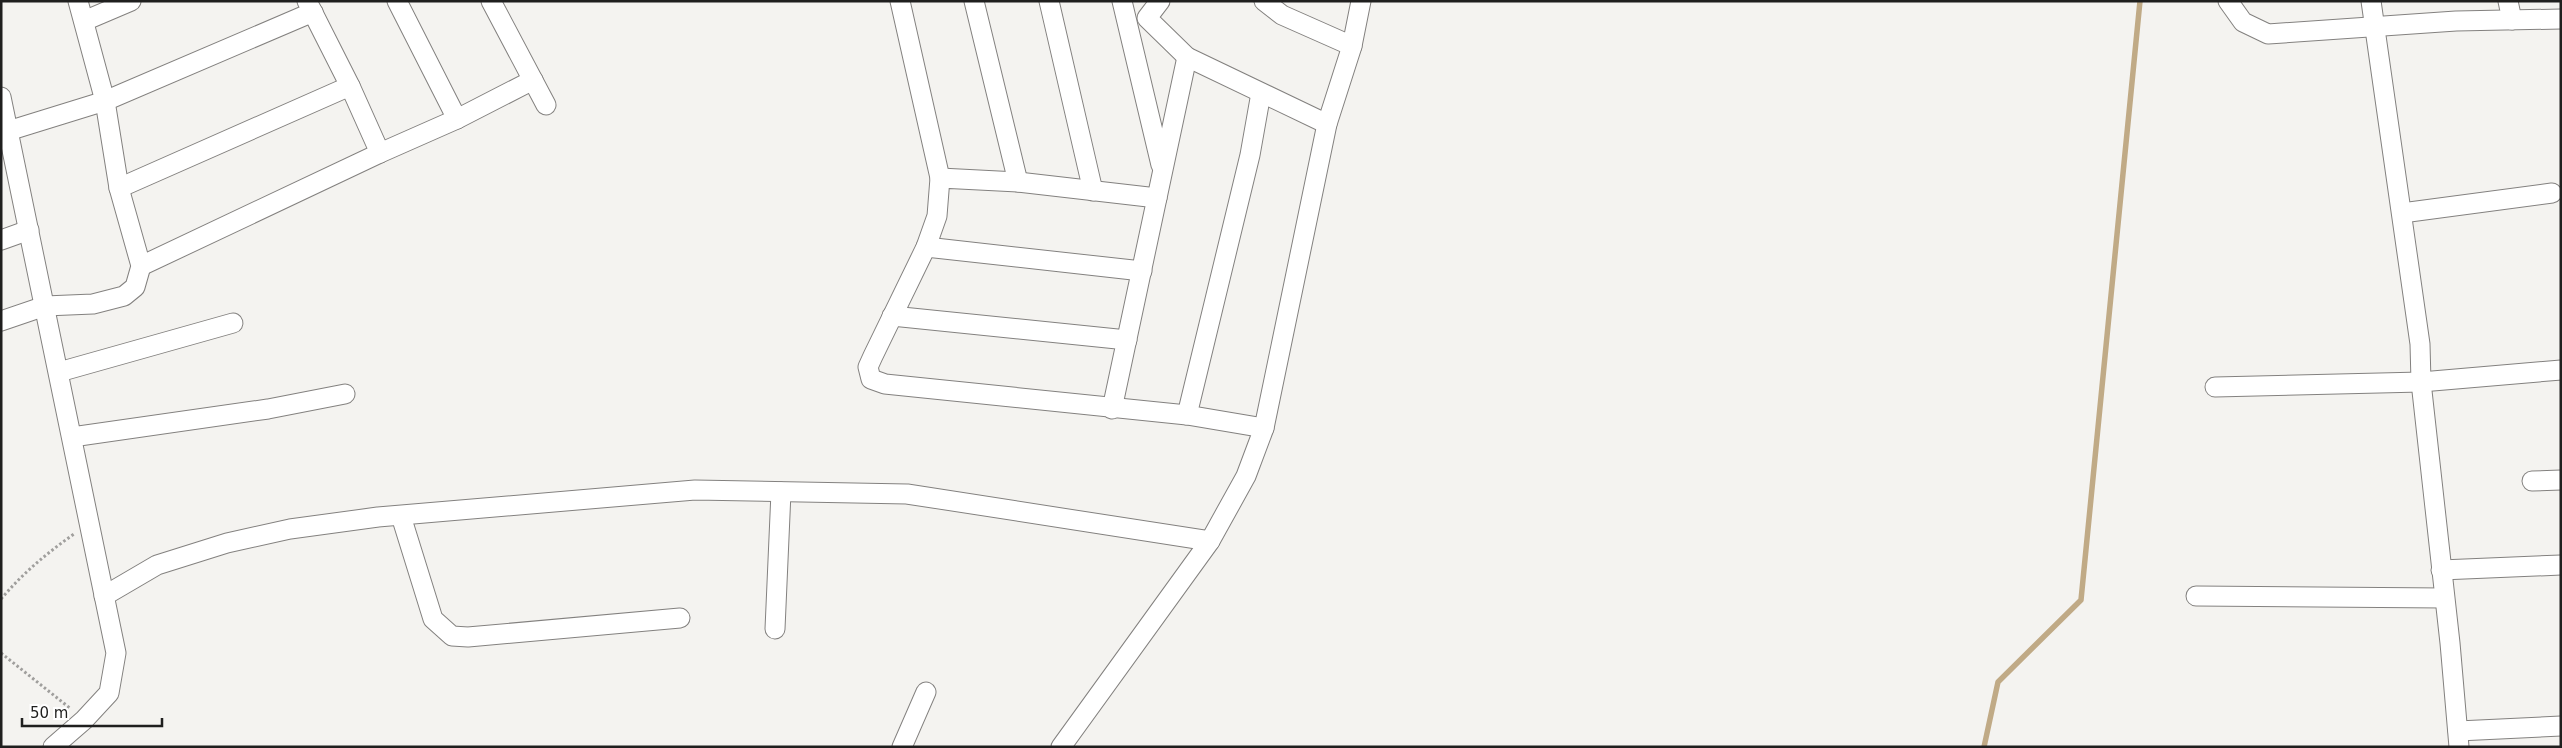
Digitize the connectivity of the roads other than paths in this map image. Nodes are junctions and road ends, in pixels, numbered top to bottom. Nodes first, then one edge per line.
1 (78, 1) edge
2 (131, 1) edge
3 (397, 1) edge
4 (491, 1) edge
5 (900, 1) edge
6 (974, 1) edge
7 (1049, 1) edge
8 (1122, 1) edge
9 (1128, 1) edge
10 (1160, 1) edge
11 (1264, 1) edge
12 (1361, 1) edge
13 (2228, 1) edge
14 (2371, 1) edge
15 (2508, 1) edge
16 (310, 7) edge
17 (1147, 18) junction
18 (2561, 19) edge
19 (84, 20) junction
20 (2512, 20) junction
21 (2375, 27) junction
22 (1352, 46) junction
23 (1187, 57) junction
24 (532, 80) junction
25 (350, 86) junction
26 (1261, 93) junction
27 (1, 97) edge
28 (105, 102) junction
29 (546, 105) dead end
30 (457, 118) junction
31 (1327, 124) junction
32 (8, 131) junction
33 (380, 153) junction
34 (8, 163) edge
35 (1162, 171) junction
36 (940, 178) junction
37 (1018, 182) junction
38 (119, 188) junction
39 (1093, 190) junction
40 (2552, 193) dead end
41 (1157, 198) junction
42 (2402, 213) junction
43 (29, 230) junction
44 (1, 240) edge
45 (926, 247) junction
46 (141, 266) junction
47 (1142, 271) junction
48 (45, 306) junction
49 (892, 316) junction
50 (1, 321) edge
51 (234, 323) dead end
52 (1127, 340) junction
53 (2561, 370) edge
54 (59, 372) junction
55 (2421, 382) junction
56 (2215, 387) dead end
57 (345, 394) dead end
58 (1112, 409) junction
59 (1188, 415) junction
60 (1264, 428) junction
61 (72, 437) junction
62 (2561, 480) edge
63 (2532, 481) dead end
64 (781, 492) junction
65 (401, 516) junction
66 (1210, 541) junction
67 (2561, 565) edge
68 (2442, 570) junction
69 (104, 596) junction
70 (2196, 596) dead end
71 (2444, 598) junction
72 (680, 618) dead end
73 (775, 629) dead end
74 (926, 692) dead end
75 (2561, 726) edge
76 (2459, 739) edge
77 (53, 747) edge
78 (902, 747) edge
79 (1061, 747) edge

1 - 19 street
2 - 19 street
3 - 30 street
4 - 24 street
5 - 36 street
6 - 37 street
7 - 39 street
8 - 35 street
9 - 17 street
10 - 17 street
11 - 22 street
12 - 22 street
13 - 21 street
14 - 21 street
15 - 20 street
16 - 25 street
16 - 28 street
17 - 23 street
18 - 20 street
19 - 28 street
20 - 21 street
21 - 42 street
22 - 31 street
23 - 26 street
23 - 35 street
24 - 29 street
24 - 30 street
25 - 33 street
25 - 38 street
26 - 31 street
26 - 59 street
27 - 32 street
28 - 32 street
28 - 38 street
30 - 33 street
31 - 60 street
32 - 34 street
33 - 46 street
34 - 43 street
35 - 41 street
36 - 37 street
36 - 45 street
37 - 39 street
38 - 46 street
39 - 41 street
40 - 42 street
41 - 47 street
42 - 55 street
43 - 44 street
43 - 48 street
45 - 47 street
45 - 49 street
46 - 48 street
47 - 52 street
48 - 50 street
48 - 54 street
49 - 52 street
49 - 58 street
51 - 54 street
52 - 58 street
53 - 55 street
54 - 61 street
55 - 56 street
55 - 68 street
57 - 61 street
58 - 59 street
59 - 60 street
60 - 66 street
61 - 69 street
62 - 63 street
64 - 65 street
64 - 66 street
64 - 73 street
65 - 69 street
65 - 72 street
66 - 79 street
67 - 68 street
68 - 71 street
69 - 77 street
70 - 71 street
71 - 76 street
74 - 78 street
75 - 76 street

